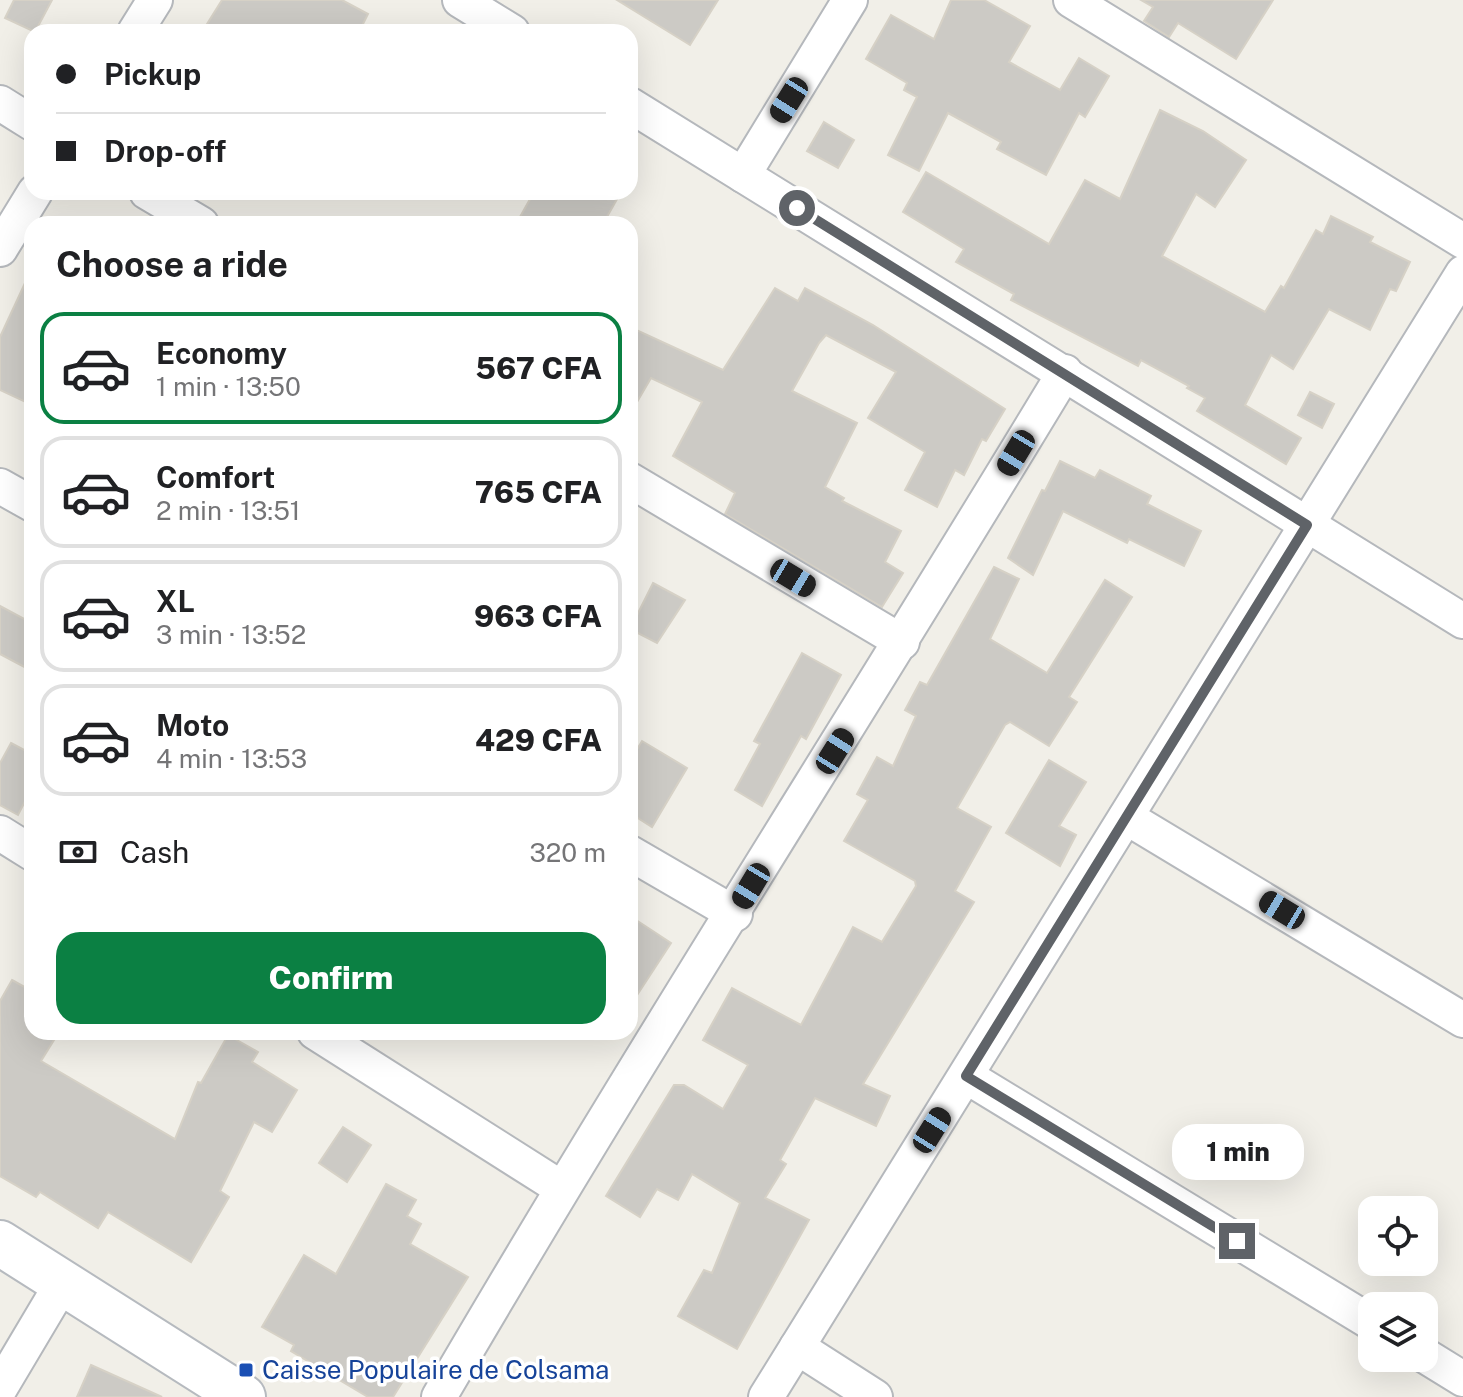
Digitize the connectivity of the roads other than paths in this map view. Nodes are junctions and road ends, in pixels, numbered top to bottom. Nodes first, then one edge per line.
1 (155, 0) edge
2 (460, 0) edge
3 (850, 0) edge
4 (1071, 0) edge
5 (140, 24) edge
6 (499, 24) edge
7 (0, 103) edge
8 (638, 110) edge
9 (24, 118) edge
10 (743, 175) junction
11 (30, 200) edge
12 (160, 200) edge
13 (188, 216) edge
14 (1463, 241) edge
15 (0, 249) edge
16 (1463, 273) edge
17 (1065, 372) junction
18 (638, 485) edge
19 (0, 486) edge
20 (24, 500) edge
21 (1307, 525) junction
22 (1463, 621) edge
23 (902, 642) junction
24 (1126, 817) junction
25 (0, 833) edge
26 (24, 848) edge
27 (638, 858) edge
28 (735, 914) junction
29 (1463, 1020) edge
30 (328, 1040) edge
31 (966, 1076) junction
32 (561, 1188) junction
33 (0, 1243) edge
34 (63, 1282) junction
35 (1358, 1314) edge
36 (797, 1347) junction
37 (1438, 1364) edge
38 (1463, 1379) edge
39 (0, 1388) edge
40 (243, 1397) edge
41 (439, 1397) edge
42 (766, 1397) edge
43 (875, 1397) edge

1 - 5 street
2 - 6 street
3 - 10 street
4 - 14 street
7 - 9 street
8 - 10 street
10 - 17 street
11 - 15 street
12 - 13 street
16 - 21 street
17 - 21 street
17 - 23 street
18 - 23 street
19 - 20 street
21 - 22 street
21 - 24 street
23 - 28 street
24 - 29 street
24 - 31 street
25 - 26 street
27 - 28 street
28 - 32 street
30 - 32 street
31 - 35 street
31 - 36 street
32 - 41 street
33 - 34 street
34 - 39 street
34 - 40 street
36 - 42 street
36 - 43 street
37 - 38 street

